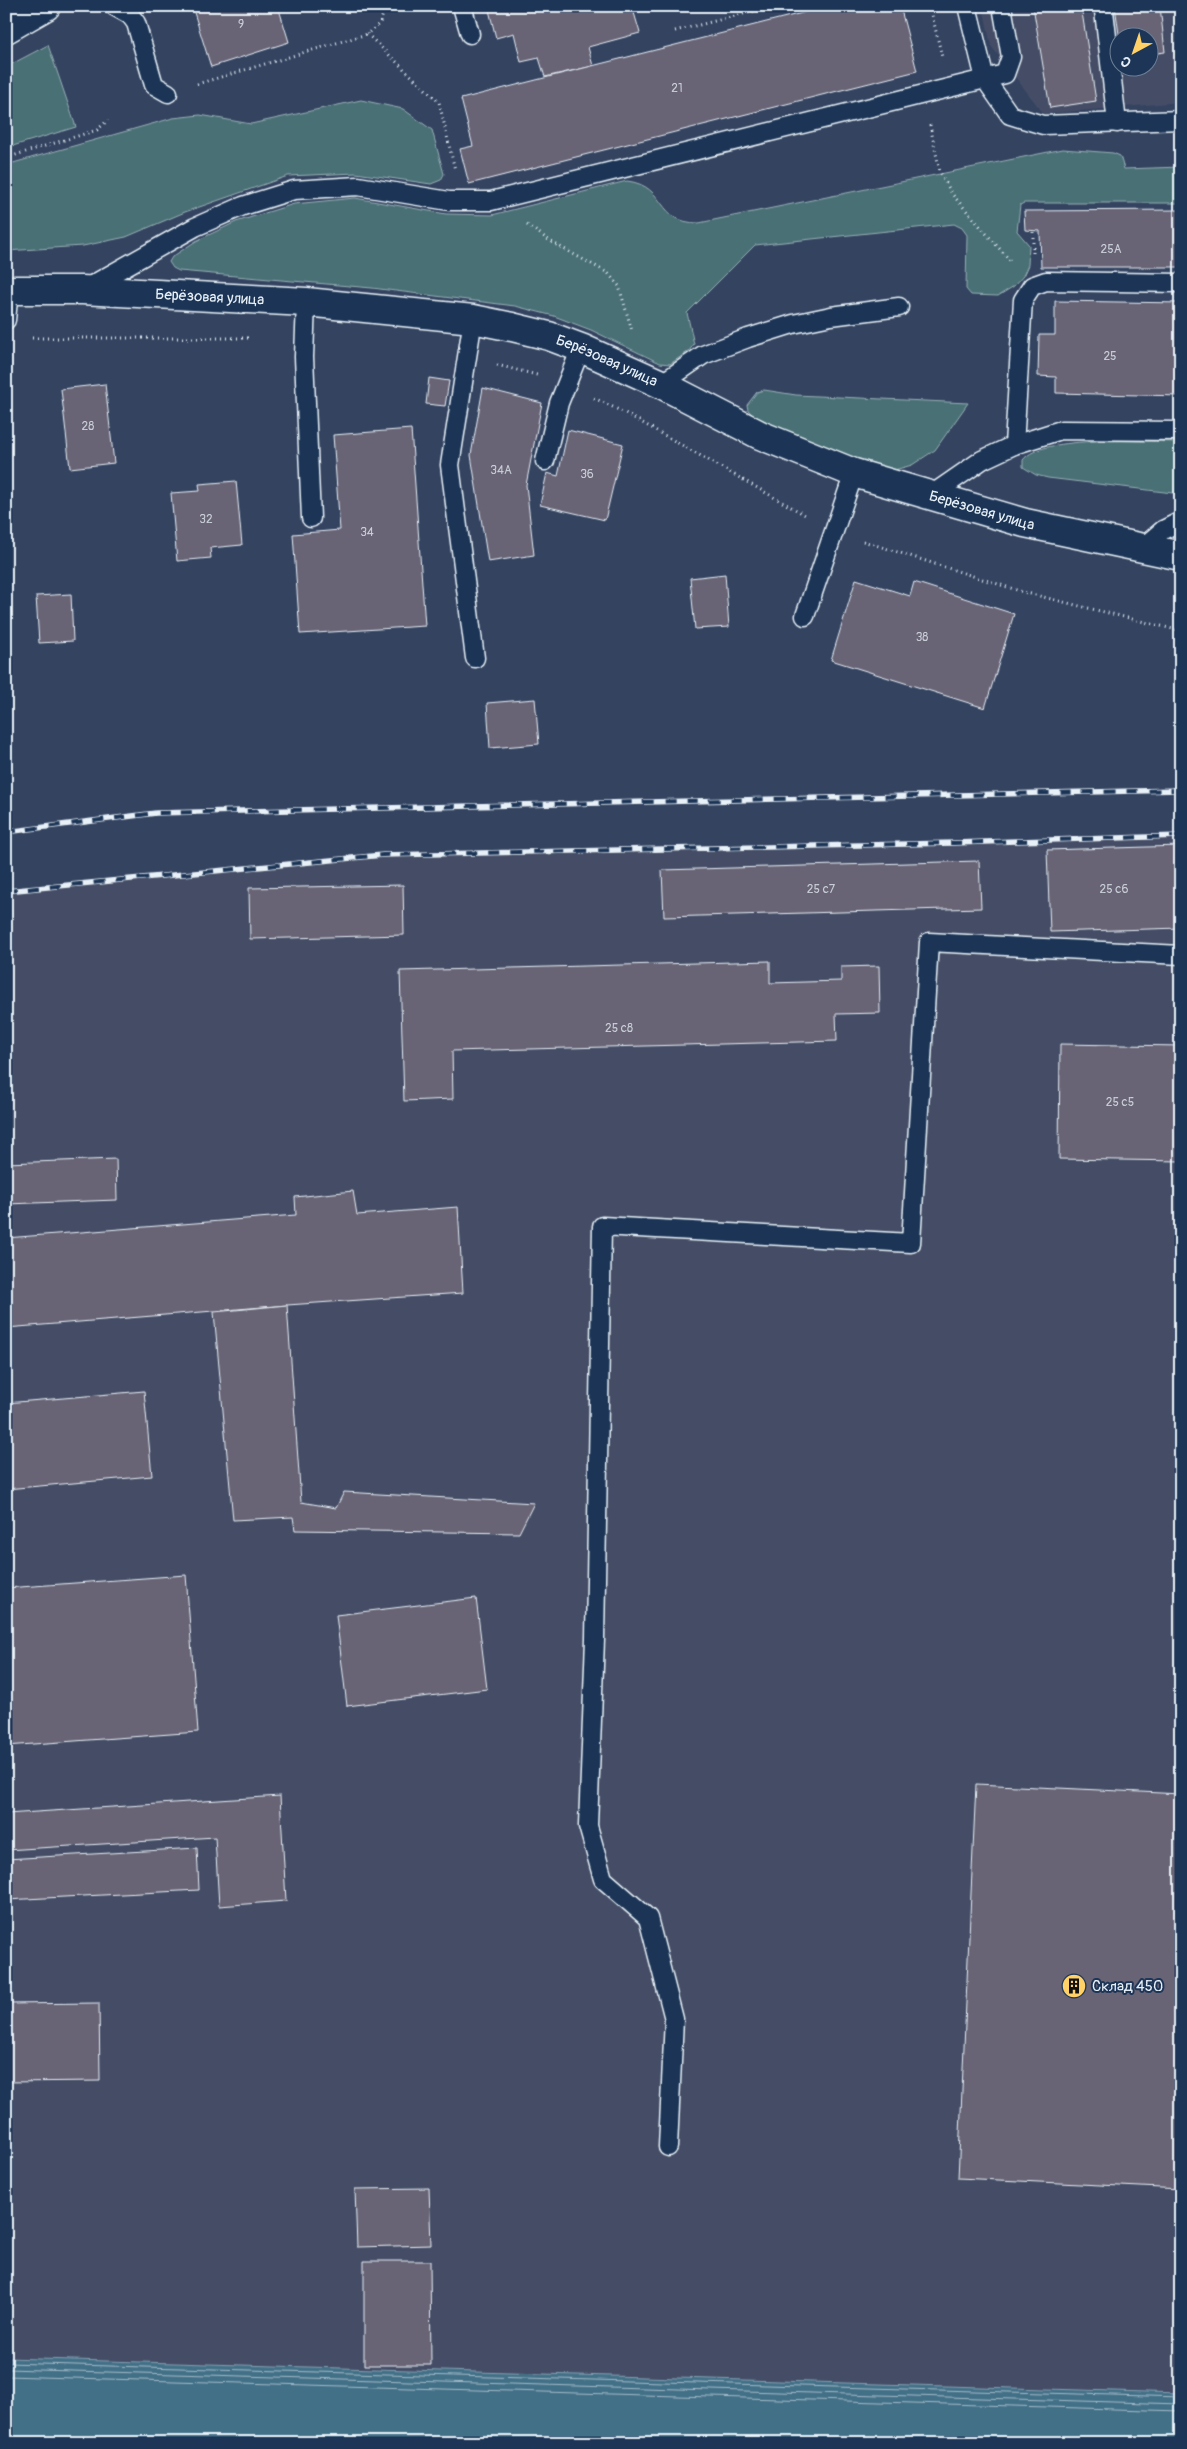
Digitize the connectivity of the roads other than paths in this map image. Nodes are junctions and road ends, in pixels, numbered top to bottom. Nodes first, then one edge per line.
1 (46, 6) edge
2 (114, 6) edge
3 (462, 6) edge
4 (967, 6) edge
5 (1002, 6) edge
6 (1104, 11) dead end
7 (6, 30) edge
8 (470, 34) dead end
9 (985, 79) junction
10 (168, 93) road end
11 (1181, 120) edge
12 (1117, 123) junction
13 (1181, 283) edge
14 (8, 290) edge
15 (82, 290) junction
16 (306, 302) junction
17 (900, 307) dead end
18 (473, 319) junction
19 (6, 320) edge
20 (582, 348) junction
21 (661, 384) junction
22 (1181, 431) edge
23 (1014, 445) junction
24 (545, 461) dead end
25 (854, 473) junction
26 (930, 496) junction
27 (311, 518) dead end
28 (1181, 521) edge
29 (1142, 548) junction
30 (1181, 556) edge
31 (805, 616) dead end
32 (475, 658) dead end
33 (1181, 955) edge
34 (668, 2148) dead end

1 - 7 street
2 - 10 lane
3 - 8 lane
4 - 9 lane
5 - 9 lane
6 - 12 lane
9 - 12 lane
9 - 15 lane
11 - 12 lane
13 - 23 lane
14 - 15 street, Берёзовая улица
14 - 19 lane
15 - 16 street, Берёзовая улица
16 - 18 street, Берёзовая улица
16 - 27 lane
17 - 21 lane
18 - 20 street, Берёзовая улица
18 - 32 lane
20 - 21 street, Берёзовая улица
20 - 24 lane
21 - 25 street, Берёзовая улица
22 - 23 lane
23 - 26 lane
25 - 26 street, Берёзовая улица
25 - 31 lane
26 - 29 street, Берёзовая улица
28 - 29 lane
29 - 30 street, Берёзовая улица
33 - 34 lane

